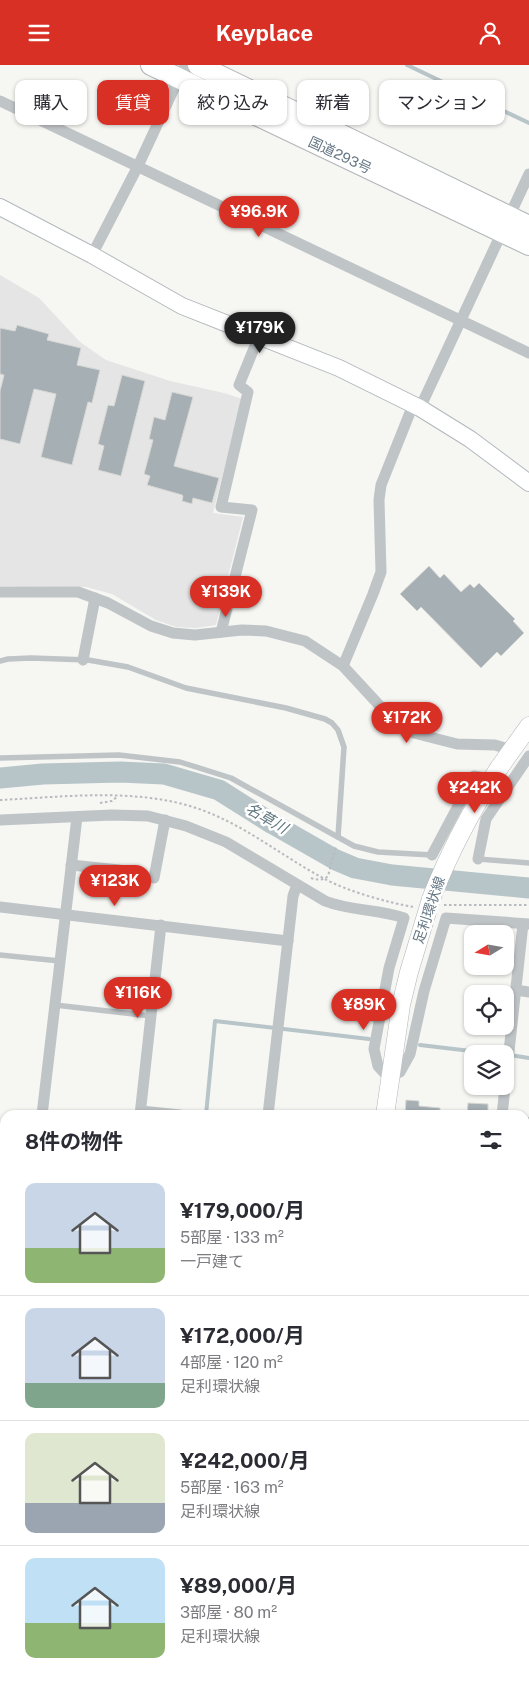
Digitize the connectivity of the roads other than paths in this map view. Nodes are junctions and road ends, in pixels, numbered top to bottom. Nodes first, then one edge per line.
1 (151, 65) edge
2 (198, 65) edge
3 (182, 72) edge
4 (0, 101) edge
5 (138, 166) junction
6 (529, 174) edge
7 (0, 207) edge
8 (506, 224) junction
9 (529, 226) edge
10 (529, 245) edge
11 (92, 255) junction
12 (460, 320) junction
13 (259, 337) junction
14 (529, 353) edge
15 (417, 407) junction
16 (529, 483) edge
17 (0, 592) edge
18 (95, 598) junction
19 (222, 632) junction
20 (83, 660) junction
21 (0, 661) edge
22 (343, 666) junction
23 (529, 726) edge
24 (512, 750) junction
25 (529, 756) edge
26 (0, 758) edge
27 (510, 783) junction
28 (77, 817) junction
29 (0, 820) edge
30 (166, 820) junction
31 (337, 839) junction
32 (432, 855) joint
33 (478, 859) joint
34 (529, 863) edge
35 (71, 865) junction
36 (119, 870) dead end
37 (154, 878) dead end
38 (297, 885) junction
39 (0, 907) edge
40 (65, 914) junction
41 (526, 924) edge
42 (161, 925) junction
43 (288, 941) junction
44 (0, 955) edge
45 (60, 961) junction
46 (516, 991) junction
47 (529, 992) edge
48 (55, 1005) junction
49 (151, 1016) junction
50 (389, 1078) junction
51 (43, 1110) edge
52 (141, 1110) edge
53 (269, 1110) edge
54 (386, 1110) edge
55 (503, 1110) edge

1 - 3 highway, 国道293号
2 - 8 highway, 国道293号
3 - 5 street
3 - 8 highway, 国道293号
4 - 5 street
5 - 11 street
5 - 12 street
6 - 8 street
7 - 11 street
8 - 9 highway, 国道293号
8 - 10 highway, 国道293号
8 - 12 street
11 - 13 street
12 - 14 street
12 - 15 street
13 - 15 street
13 - 19 street
15 - 16 street
15 - 22 street
17 - 18 street
18 - 19 street
18 - 20 street
19 - 22 street
20 - 21 lane
20 - 31 lane
22 - 24 street
23 - 24 main road, 足利環状線
24 - 50 main road, 足利環状線, bridge
25 - 27 street
26 - 31 lane
27 - 32 street
27 - 33 street
28 - 29 street
28 - 30 street
28 - 35 street
30 - 37 street
30 - 38 street
31 - 32 lane
33 - 34 lane
35 - 36 street
35 - 40 street
38 - 43 street
38 - 50 street
39 - 40 street
40 - 42 street
40 - 45 street
41 - 46 street
41 - 50 street
42 - 43 street
42 - 49 street
43 - 53 street
44 - 45 lane
45 - 48 street
46 - 47 street
46 - 55 street
48 - 49 lane
48 - 51 street
49 - 52 street
50 - 54 main road, 足利環状線

